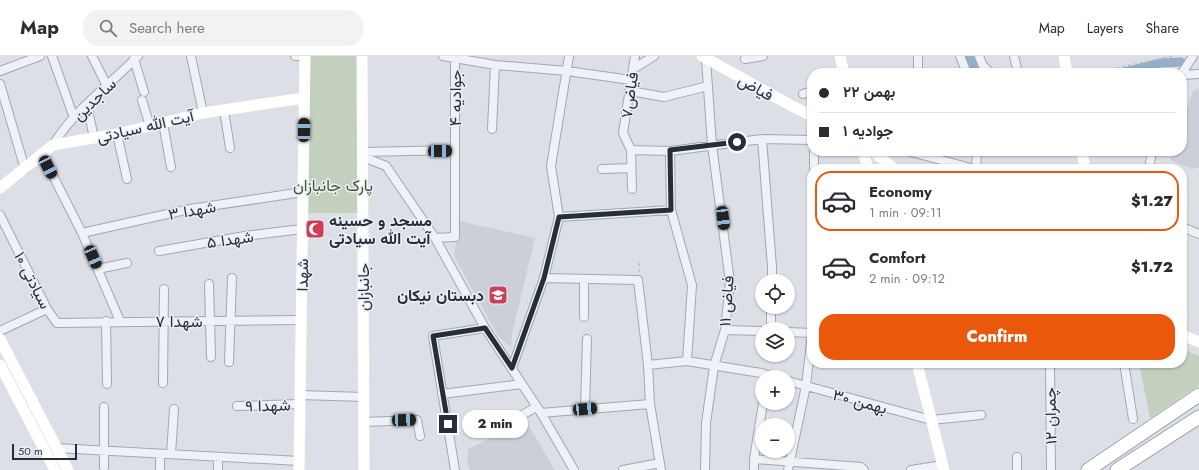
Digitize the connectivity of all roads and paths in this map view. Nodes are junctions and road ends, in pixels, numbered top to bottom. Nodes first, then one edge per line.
1 (40, 56) edge
2 (52, 56) edge
3 (92, 56) edge
4 (191, 56) edge
5 (295, 56) edge
6 (305, 56) edge
7 (362, 56) edge
8 (443, 56) edge
9 (569, 56) edge
10 (634, 56) edge
11 (654, 56) edge
12 (763, 56) edge
13 (840, 56) edge
14 (918, 56) edge
15 (960, 56) edge
16 (979, 56) edge
17 (1014, 56) edge
18 (1064, 56) edge
19 (1172, 56) edge
20 (1193, 56) edge
21 (137, 57) edge
22 (455, 58) junction
23 (704, 58) edge
24 (744, 59) dead end
25 (486, 60) edge
26 (495, 65) junction
27 (843, 68) edge
28 (918, 68) edge
29 (965, 68) edge
30 (985, 68) edge
31 (1017, 68) edge
32 (1066, 68) edge
33 (1116, 68) edge
34 (1186, 68) edge
35 (633, 69) junction
36 (0, 71) edge
37 (567, 71) junction
38 (1187, 74) edge
39 (1199, 74) edge
40 (631, 80) junction
41 (0, 84) edge
42 (106, 86) junction
43 (708, 86) junction
44 (630, 91) junction
45 (807, 93) edge
46 (803, 94) dead end
47 (304, 98) junction
48 (87, 105) junction
49 (224, 110) junction
50 (203, 113) junction
51 (807, 114) edge
52 (74, 118) junction
53 (163, 123) junction
54 (150, 126) junction
55 (492, 129) dead end
56 (117, 134) junction
57 (94, 138) junction
58 (762, 139) junction
59 (807, 140) edge
60 (53, 145) junction
61 (712, 145) junction
62 (230, 148) dead end
63 (455, 150) junction
64 (631, 150) junction
65 (670, 150) junction
66 (42, 154) junction
67 (363, 154) junction
68 (879, 156) edge
69 (930, 156) edge
70 (888, 164) edge
71 (958, 164) edge
72 (171, 167) dead end
73 (25, 168) junction
74 (631, 168) junction
75 (602, 169) dead end
76 (127, 179) dead end
77 (0, 188) edge
78 (632, 189) dead end
79 (303, 192) junction
80 (671, 210) junction
81 (0, 215) edge
82 (559, 217) junction
83 (302, 229) junction
84 (1187, 229) edge
85 (82, 233) junction
86 (1199, 234) edge
87 (435, 238) junction
88 (159, 251) dead end
89 (639, 260) dead end
90 (127, 263) dead end
91 (98, 270) junction
92 (772, 274) edge
93 (232, 278) dead end
94 (544, 278) junction
95 (584, 279) junction
96 (638, 280) junction
97 (209, 284) dead end
98 (164, 289) dead end
99 (47, 309) junction
100 (584, 317) dead end
101 (210, 320) junction
102 (231, 320) junction
103 (301, 320) junction
104 (106, 321) junction
105 (120, 321) junction
106 (164, 321) junction
107 (57, 323) joint
108 (485, 328) junction
109 (725, 330) junction
110 (0, 331) edge
111 (755, 331) edge
112 (795, 332) edge
113 (807, 333) edge
114 (1187, 335) edge
115 (0, 339) edge
116 (587, 339) dead end
117 (1198, 339) edge
118 (211, 357) dead end
119 (687, 361) junction
120 (229, 362) dead end
121 (0, 365) edge
122 (648, 365) junction
123 (714, 366) junction
124 (512, 368) junction
125 (808, 368) edge
126 (918, 368) edge
127 (1050, 368) edge
128 (1125, 368) edge
129 (755, 373) edge
130 (163, 383) dead end
131 (795, 383) edge
132 (107, 384) dead end
133 (522, 384) junction
134 (806, 386) junction
135 (442, 394) junction
136 (1199, 395) edge
137 (364, 397) junction
138 (300, 400) junction
139 (650, 404) junction
140 (237, 406) dead end
141 (104, 407) dead end
142 (174, 409) dead end
143 (585, 409) junction
144 (539, 410) junction
145 (762, 410) edge
146 (981, 415) dead end
147 (1199, 417) edge
148 (1132, 418) dead end
149 (931, 420) junction
150 (364, 422) junction
151 (491, 433) dead end
152 (420, 436) dead end
153 (56, 448) junction
154 (104, 450) junction
155 (160, 454) junction
156 (171, 454) junction
157 (218, 457) junction
158 (1017, 457) dead end
159 (754, 459) junction
160 (104, 466) dead end
161 (299, 466) edge
162 (789, 466) edge
163 (661, 467) edge
164 (943, 467) edge
165 (55, 470) edge
166 (68, 470) edge
167 (160, 470) edge
168 (218, 470) edge
169 (364, 470) edge
170 (455, 470) edge
171 (574, 470) edge
172 (623, 470) edge
173 (705, 470) edge
174 (754, 470) edge
175 (864, 470) edge
176 (911, 470) edge
177 (1017, 470) edge
178 (1051, 470) edge
179 (1088, 470) edge
180 (1117, 470) edge

1 - 36 street
2 - 52 street
3 - 42 street
4 - 50 street
5 - 6 street
6 - 47 main road, شهدا
7 - 67 main road, جانبازان
8 - 22 street
9 - 37 street
10 - 35 street, فیاض۷
11 - 35 street
12 - 24 street
13 - 27 main road
14 - 28 street
15 - 29 street
16 - 30 street
17 - 31 street
18 - 32 main road
19 - 33 path
20 - 34 street
21 - 42 street, ساجدین
21 - 54 street
22 - 25 street
22 - 63 street, جوادیه ۴
23 - 43 street, فیاض ۱۱
23 - 51 main road, فیاض
25 - 26 street
26 - 37 street
26 - 55 street
35 - 40 street, فیاض۷
37 - 40 street
37 - 82 street
38 - 39 street
40 - 44 street, فیاض۷
41 - 73 street
42 - 48 street, ساجدین
43 - 44 street
43 - 61 street, فیاض ۱۱
44 - 64 street, فیاض۷
45 - 46 street
47 - 49 main road, آیت الله سیادتی
47 - 79 main road, شهدا
48 - 52 street, ساجدین
48 - 57 street
49 - 50 main road, آیت الله سیادتی
49 - 62 street
50 - 53 main road, آیت الله سیادتی
52 - 60 street, ساجدین
53 - 54 main road, آیت الله سیادتی
53 - 72 street
54 - 56 main road, آیت الله سیادتی
56 - 57 main road, آیت الله سیادتی
56 - 76 street
57 - 60 main road, آیت الله سیادتی
58 - 59 street
58 - 61 street
58 - 92 street
60 - 66 main road, آیت الله سیادتی
61 - 65 street
61 - 109 street, فیاض ۱۱
63 - 67 street
63 - 87 street, جوادیه ۴
64 - 65 street
64 - 74 street
65 - 80 street
66 - 73 main road, آیت الله سیادتی
66 - 85 street
67 - 87 street
67 - 137 main road, جانبازان
68 - 70 main road
69 - 71 street
73 - 77 main road, آیت الله سیادتی
74 - 75 street
74 - 78 street
79 - 83 main road, شهدا
79 - 85 street, شهدا ۳
80 - 82 street
80 - 119 street
81 - 99 street, سیادتی ۱۰
82 - 94 street
83 - 88 street, شهدا ۵
83 - 103 main road, شهدا
84 - 86 street
85 - 91 street
87 - 108 street
89 - 96 path
90 - 91 street
91 - 105 street
93 - 102 street
94 - 95 street
94 - 124 street
95 - 96 street
95 - 100 street
96 - 122 street
97 - 101 street
98 - 106 street
99 - 107 street, سیادتی ۱۰
99 - 110 street
101 - 102 street, شهدا ۷
101 - 106 street, شهدا ۷
101 - 118 street
102 - 103 street, شهدا ۷
102 - 120 street
103 - 138 main road, شهدا
104 - 105 street, شهدا ۷
104 - 107 street, شهدا ۷
104 - 132 street
105 - 106 street, شهدا ۷
106 - 130 street
108 - 124 street
108 - 135 street
109 - 111 street
109 - 123 street, فیاض ۱۱
112 - 113 street
114 - 117 main road
115 - 153 main road
116 - 143 street
119 - 122 street
119 - 123 street
121 - 165 main road
122 - 139 street
123 - 129 street
123 - 173 street, فیاض ۱۱
124 - 133 street
125 - 134 street
126 - 149 main road
127 - 178 street, چمران ۱۲
128 - 148 street
131 - 134 street, بهمن ۳۰
133 - 135 street
133 - 144 street
134 - 149 street, بهمن ۳۰
134 - 162 street
135 - 170 street
136 - 179 main road
137 - 138 street, شهدا ۹
137 - 150 main road, جانبازان
138 - 140 street, شهدا ۹
138 - 161 main road, شهدا
139 - 143 street
139 - 163 street
141 - 154 street
142 - 156 street
143 - 144 street
144 - 151 street
144 - 171 street
145 - 159 street
146 - 149 street
147 - 180 main road
149 - 164 main road
150 - 152 street
150 - 169 main road, جانبازان
153 - 154 street
153 - 166 main road
154 - 155 street
154 - 160 street
155 - 156 street
155 - 167 street
156 - 157 street
157 - 161 street
157 - 168 street
158 - 177 street
159 - 162 street
159 - 174 street
162 - 175 street
163 - 172 street
164 - 176 street

